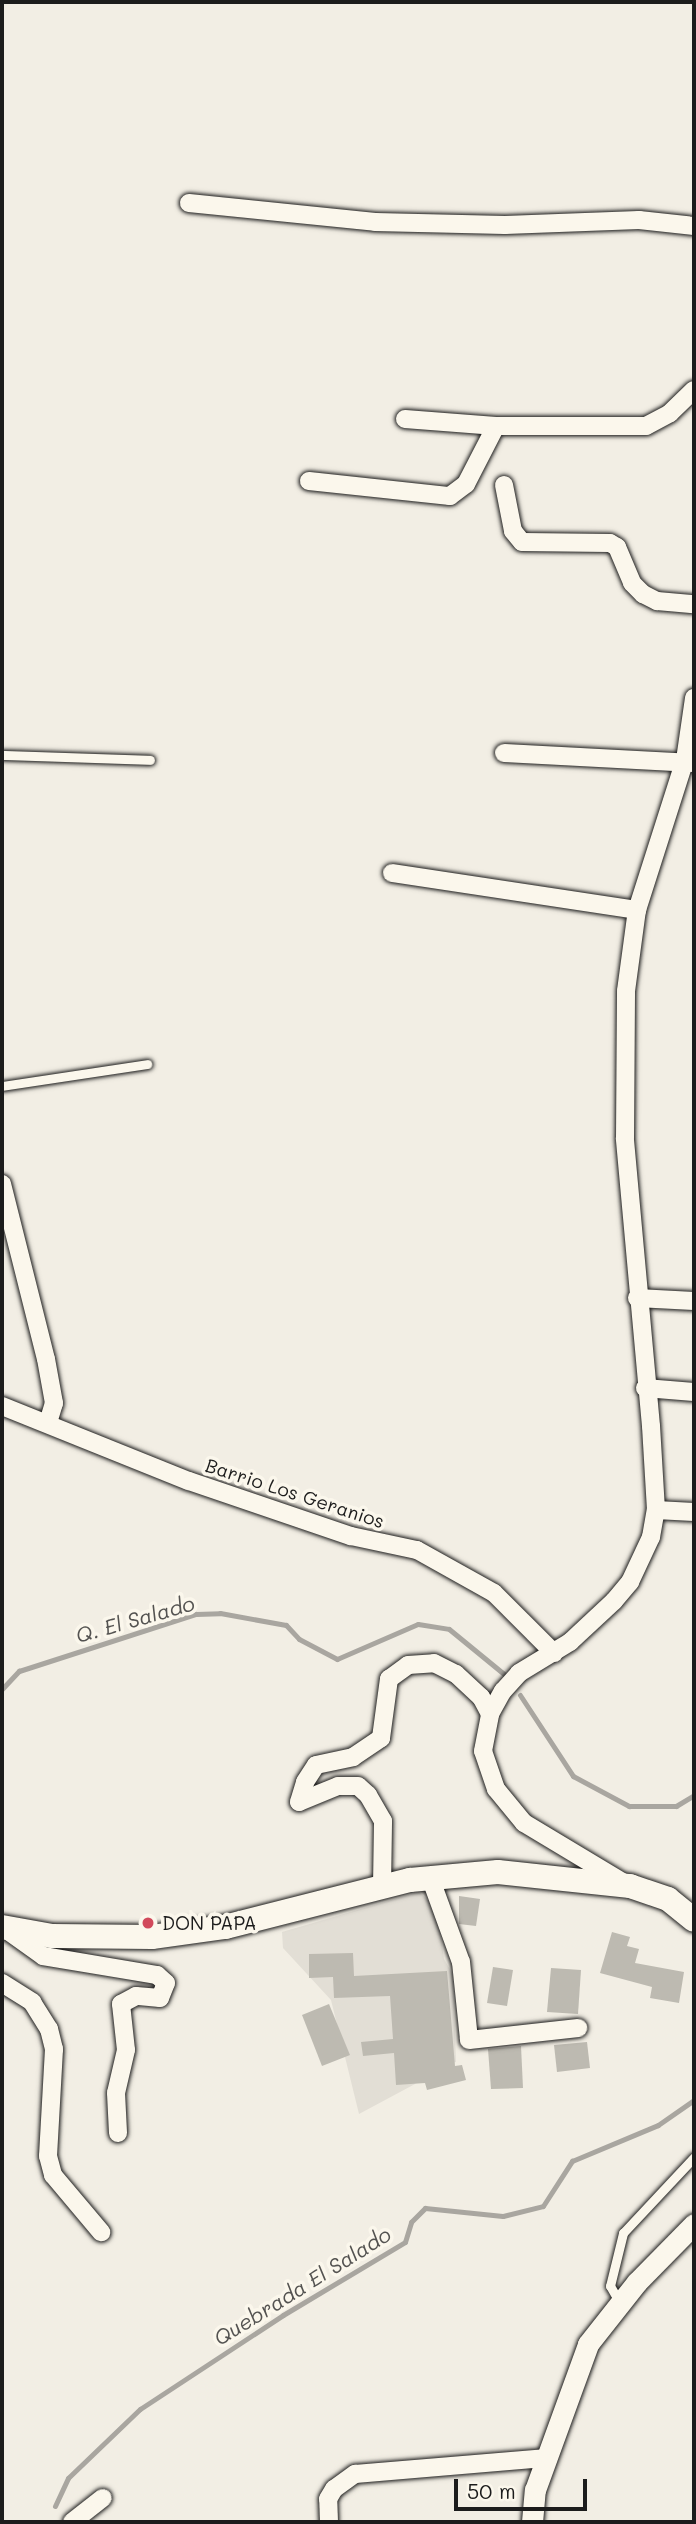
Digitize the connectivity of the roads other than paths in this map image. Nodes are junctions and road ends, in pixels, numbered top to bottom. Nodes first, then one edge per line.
1 (189, 203) dead end
2 (694, 226) edge
3 (694, 390) edge
4 (405, 419) dead end
5 (496, 426) junction
6 (309, 481) dead end
7 (504, 485) dead end
8 (694, 604) edge
9 (694, 698) edge
10 (504, 753) dead end
11 (2, 755) edge
12 (150, 760) dead end
13 (690, 761) edge
14 (391, 873) dead end
15 (636, 911) junction
16 (147, 1064) dead end
17 (2, 1086) edge
18 (2, 1184) edge
19 (637, 1298) junction
20 (694, 1301) edge
21 (645, 1388) junction
22 (694, 1392) edge
23 (2, 1406) edge
24 (48, 1423) junction
25 (656, 1510) junction
26 (694, 1511) edge
27 (554, 1653) junction
28 (490, 1714) junction
29 (430, 1877) junction
30 (630, 1886) junction
31 (382, 1887) junction
32 (694, 1920) edge
33 (2, 1927) edge
34 (2, 1983) edge
35 (578, 2028) dead end
36 (118, 2133) dead end
37 (694, 2157) edge
38 (694, 2224) edge
39 (101, 2232) dead end
40 (620, 2304) junction
41 (547, 2458) junction
42 (103, 2498) dead end
43 (72, 2522) edge
44 (329, 2522) edge
45 (531, 2522) edge

1 - 2 street
3 - 5 street
4 - 5 street
5 - 6 street
7 - 8 street
9 - 13 street
10 - 13 street
11 - 12 lane
13 - 15 street
14 - 15 street
15 - 19 street
16 - 17 lane
18 - 24 street
19 - 20 street
19 - 21 street
21 - 22 street
21 - 25 street
23 - 24 street, Barrio Los Geranios
24 - 27 street, Barrio Los Geranios
25 - 26 street
25 - 27 street
27 - 28 street
28 - 30 street
28 - 31 street
29 - 30 main road
29 - 31 main road
29 - 35 street
30 - 32 main road
31 - 33 main road
33 - 36 street
34 - 39 street
37 - 40 lane
38 - 40 street
40 - 41 street
41 - 44 street
41 - 45 street
42 - 43 street

